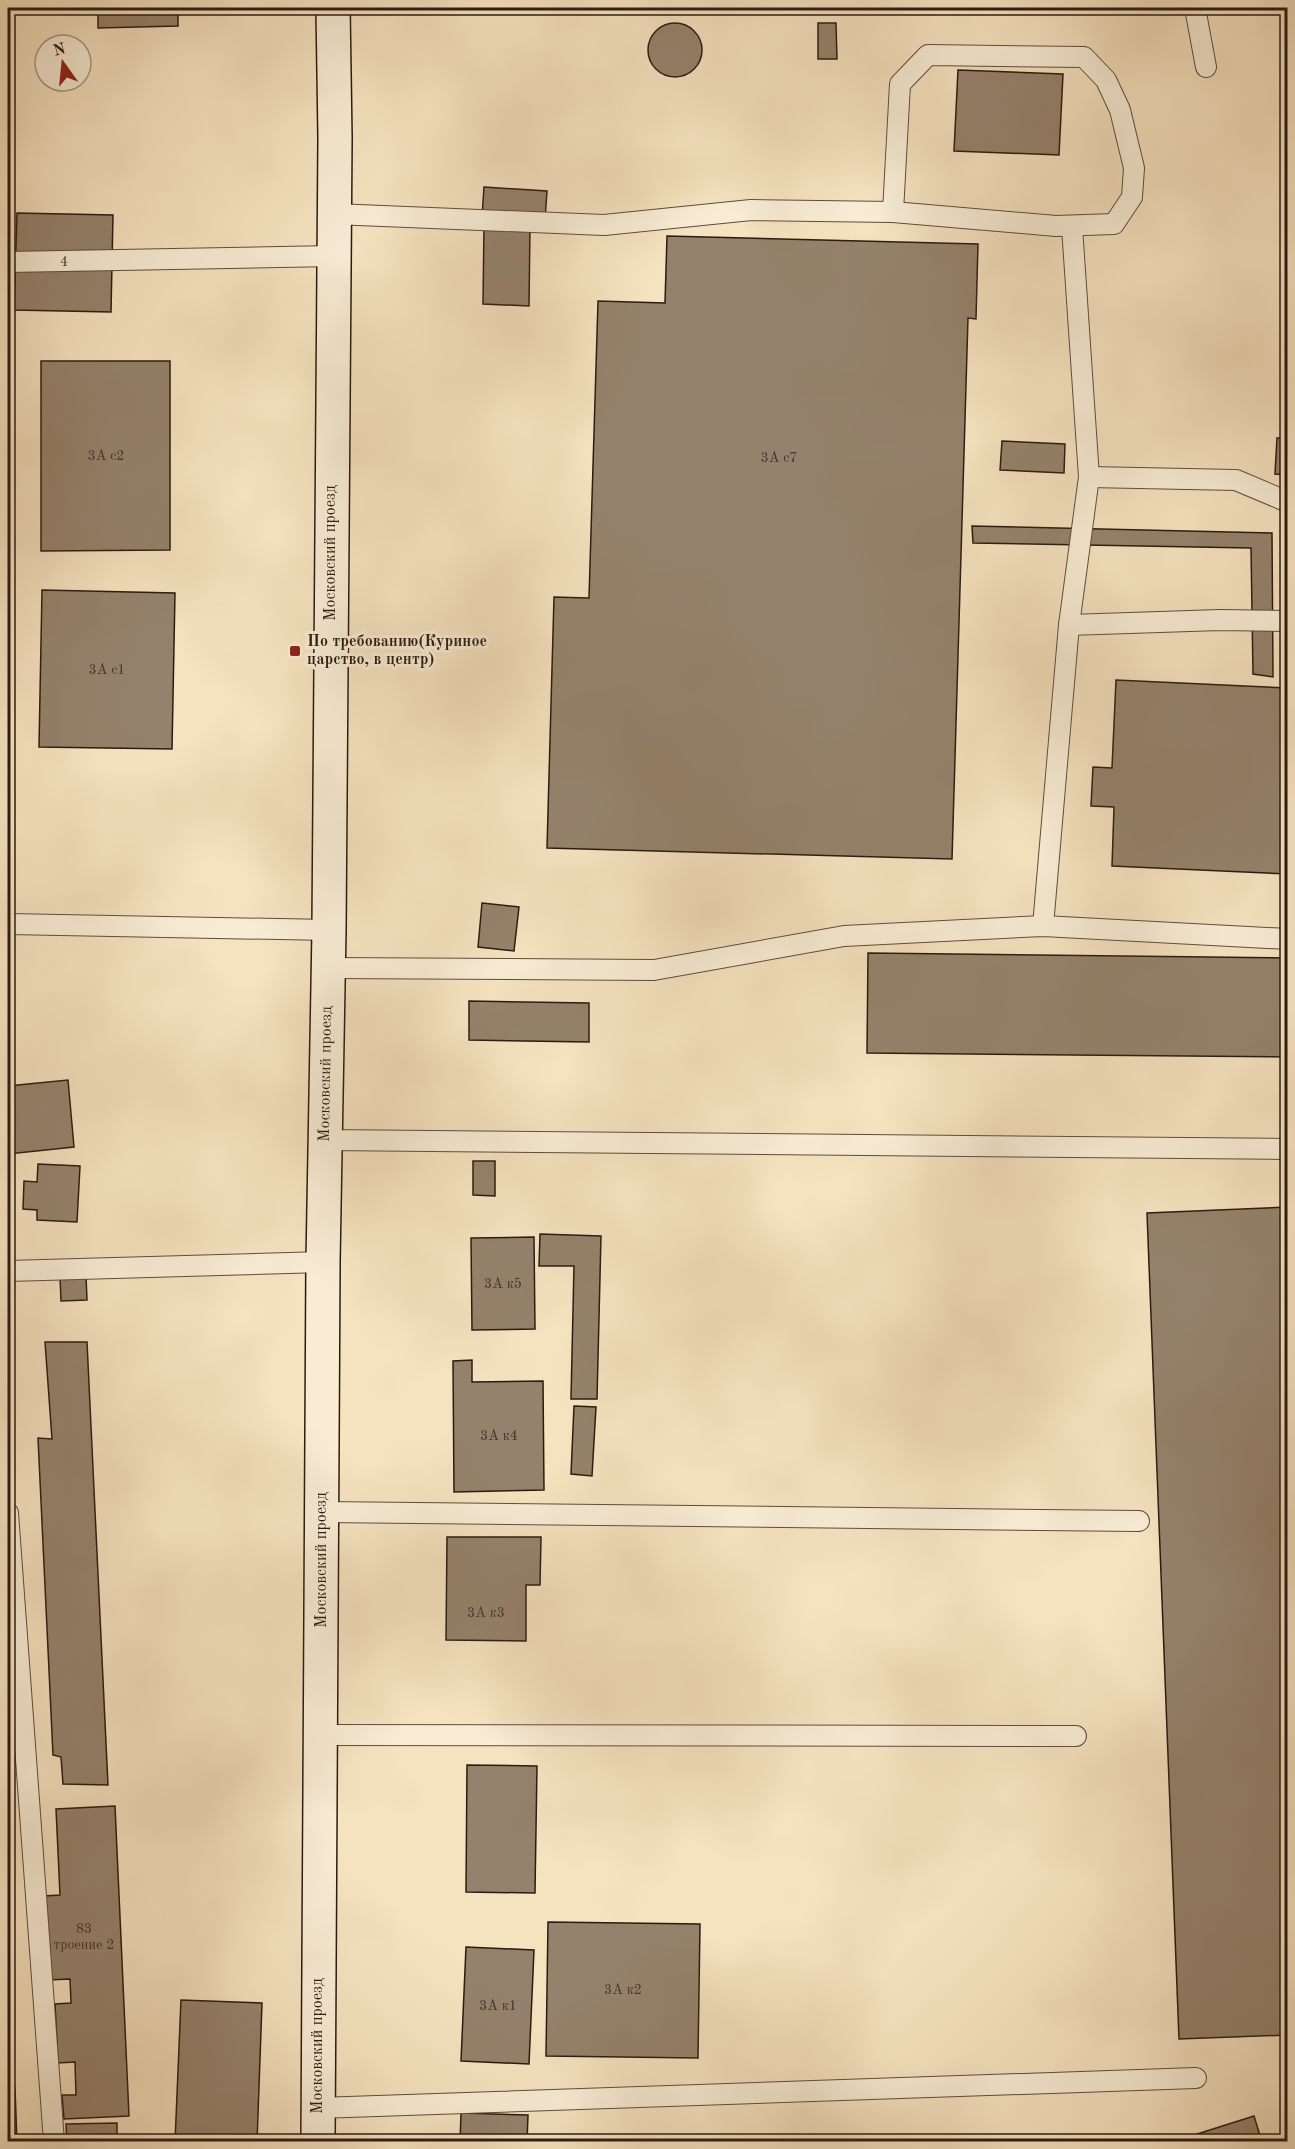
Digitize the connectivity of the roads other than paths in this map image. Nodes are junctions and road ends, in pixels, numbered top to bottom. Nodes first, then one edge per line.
1 (333, 8) edge
2 (1195, 8) edge
3 (1206, 67) dead end
4 (893, 212) junction
5 (334, 214) junction
6 (1071, 227) junction
7 (334, 256) junction
8 (8, 262) edge
9 (1089, 477) junction
10 (1287, 502) edge
11 (1287, 621) edge
12 (1069, 625) junction
13 (8, 924) edge
14 (1043, 926) junction
15 (328, 930) junction
16 (1287, 939) edge
17 (328, 968) junction
18 (325, 1140) junction
19 (1287, 1149) edge
20 (323, 1262) junction
21 (8, 1271) edge
22 (323, 1512) junction
23 (8, 1513) edge
24 (1139, 1521) dead end
25 (321, 1735) junction
26 (1076, 1736) dead end
27 (1196, 2078) dead end
28 (318, 2108) junction
29 (54, 2142) edge
30 (318, 2142) edge

1 - 5 street, Московский проезд
2 - 3 lane
4 - 5 lane
4 - 6 lane
4 - 6 lane
5 - 7 street, Московский проезд
6 - 9 lane
7 - 8 lane
7 - 15 street, Московский проезд
9 - 10 lane
9 - 12 lane
11 - 12 lane
12 - 14 lane
13 - 15 lane
14 - 16 lane
14 - 17 lane
15 - 17 street, Московский проезд
17 - 18 street, Московский проезд
18 - 19 lane
18 - 20 street, Московский проезд
20 - 21 lane
20 - 22 street, Московский проезд
22 - 24 lane
22 - 25 street, Московский проезд
23 - 29 lane
25 - 26 lane
25 - 28 street, Московский проезд
27 - 28 lane
28 - 30 street, Московский проезд

